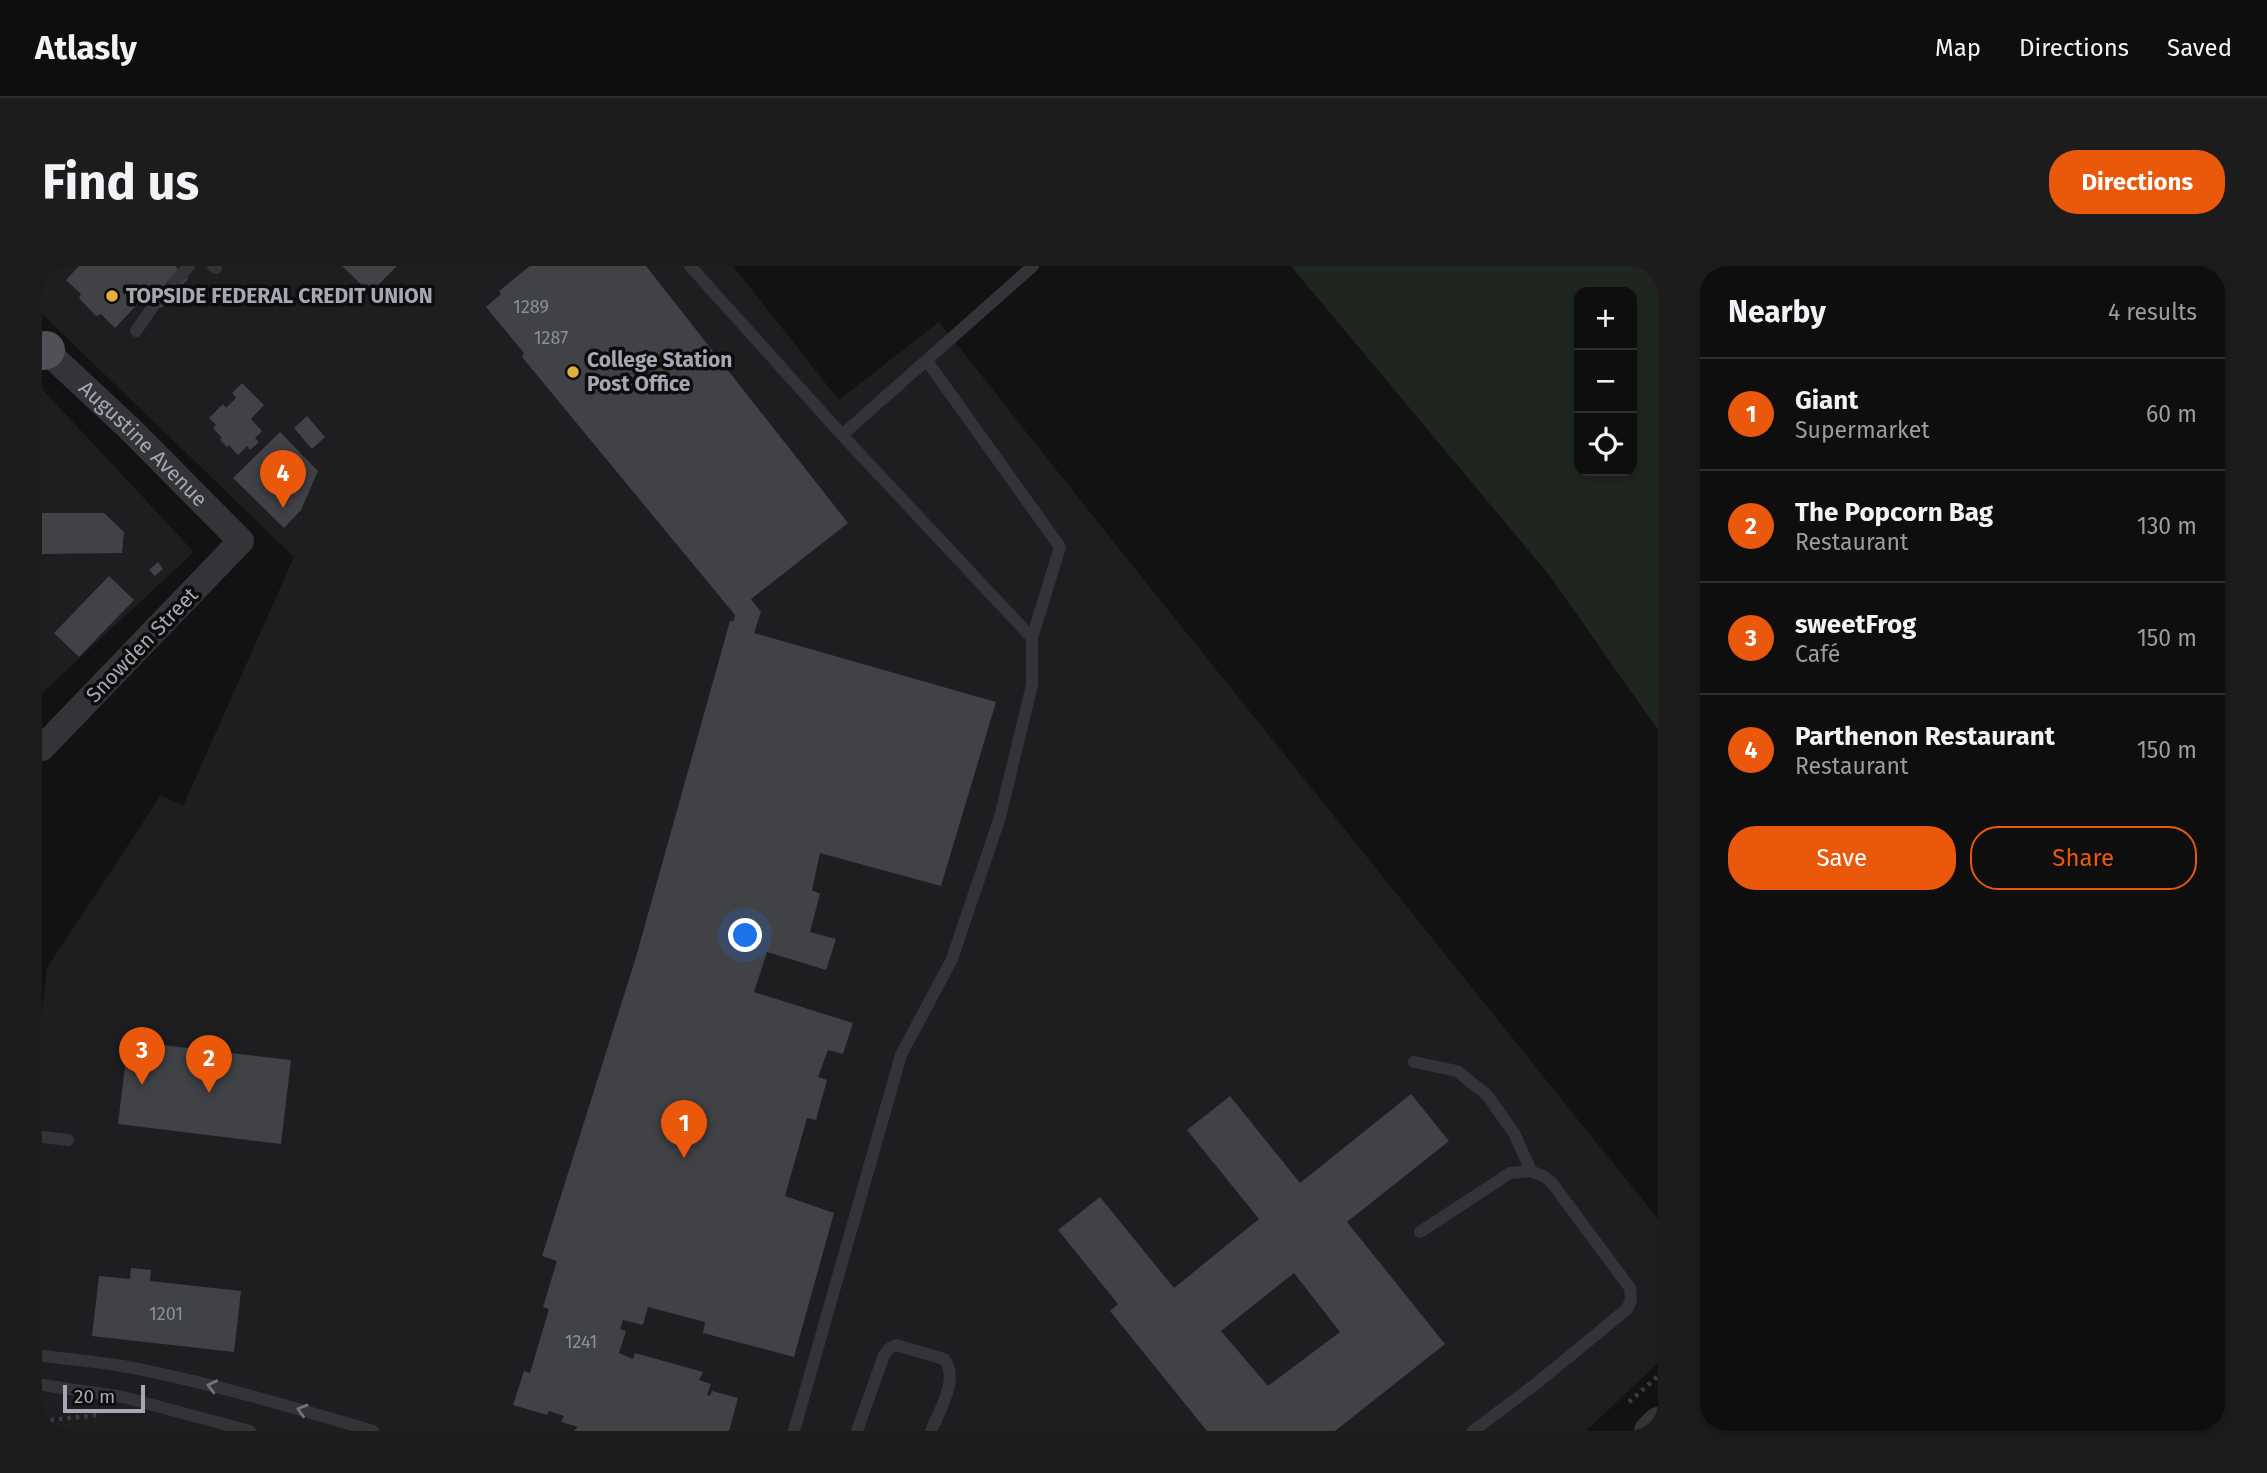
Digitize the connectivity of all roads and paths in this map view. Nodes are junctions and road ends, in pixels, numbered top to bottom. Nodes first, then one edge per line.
1 (189, 266) edge
2 (690, 266) edge
3 (1033, 266) edge
4 (136, 331) dead end
5 (43, 350) edge
6 (927, 361) junction
7 (842, 435) junction
8 (241, 541) joint
9 (1032, 638) junction
10 (42, 748) edge
11 (1414, 1062) dead end
12 (42, 1137) edge
13 (68, 1140) dead end
14 (1531, 1171) junction
15 (1420, 1232) dead end
16 (42, 1356) edge
17 (1658, 1376) edge
18 (42, 1385) edge
19 (1629, 1402) dead end
20 (99, 1415) dead end
21 (42, 1421) edge
22 (1658, 1423) edge
23 (250, 1431) edge
24 (373, 1431) edge
25 (794, 1431) edge
26 (857, 1431) edge
27 (931, 1431) edge
28 (1473, 1431) edge
29 (1650, 1431) edge

1 - 4 lane
2 - 7 lane
3 - 6 lane
5 - 8 street, Augustine Avenue
6 - 7 lane
6 - 9 lane
7 - 9 lane
8 - 10 street, Snowden Street
9 - 25 lane
11 - 14 lane
12 - 13 lane
14 - 15 lane
14 - 28 lane
24 -> 16 lane
17 - 19 path
18 - 23 lane
20 - 21 path
22 - 29 street
26 - 27 lane

